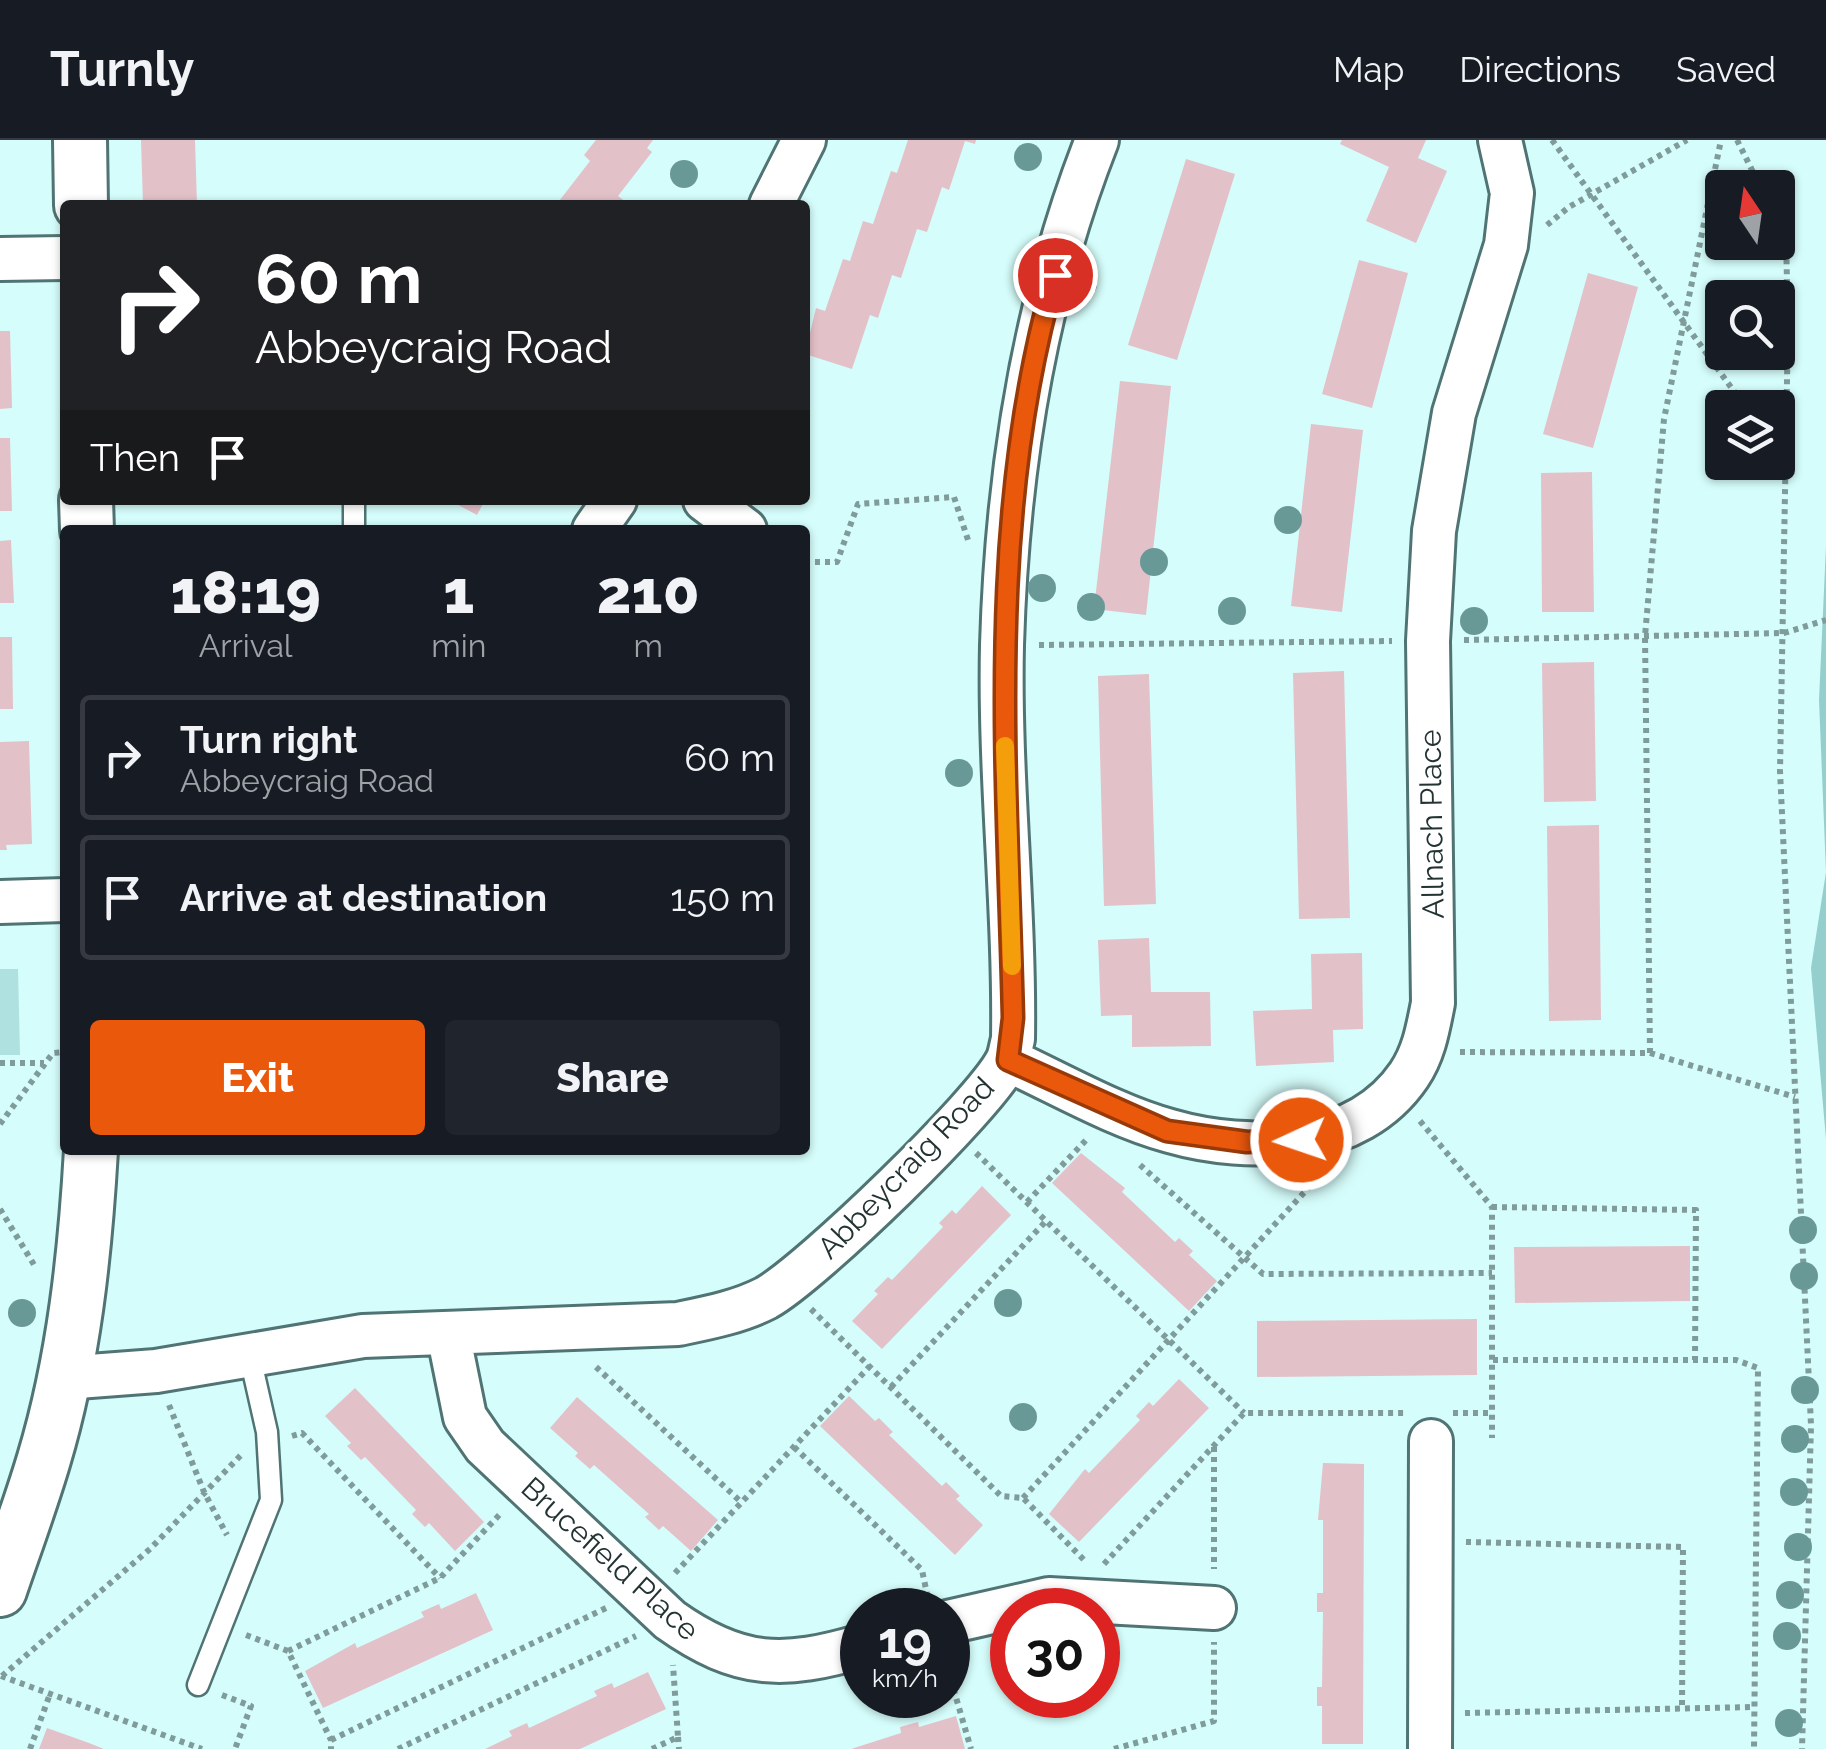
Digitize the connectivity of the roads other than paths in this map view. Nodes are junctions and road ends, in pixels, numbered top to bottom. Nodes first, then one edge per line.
1 (80, 140) edge
2 (804, 140) edge
3 (1096, 140) edge
4 (1500, 140) edge
5 (81, 200) edge
6 (774, 200) edge
7 (60, 258) edge
8 (0, 259) edge
9 (711, 505) edge
10 (738, 525) edge
11 (60, 900) edge
12 (0, 902) edge
13 (1008, 1060) junction
14 (92, 1155) edge
15 (448, 1332) junction
16 (250, 1357) junction
17 (64, 1378) junction
18 (1428, 1422) road end
19 (0, 1590) edge
20 (1214, 1608) dead end
21 (970, 1617) edge
22 (840, 1653) edge
23 (198, 1685) road end
24 (1430, 1731) edge

1 - 5 street
2 - 6 street
3 - 13 street, Abbeycraig Road
4 - 13 street, Allnach Place
7 - 8 street
9 - 10 street
11 - 12 street
13 - 15 street, Abbeycraig Road
14 - 17 street
15 - 16 street, Abbeycraig Road
15 - 22 street, Brucefield Place
16 - 17 street, Abbeycraig Road
16 - 23 lane
17 - 19 street
18 - 24 street
20 - 21 street

